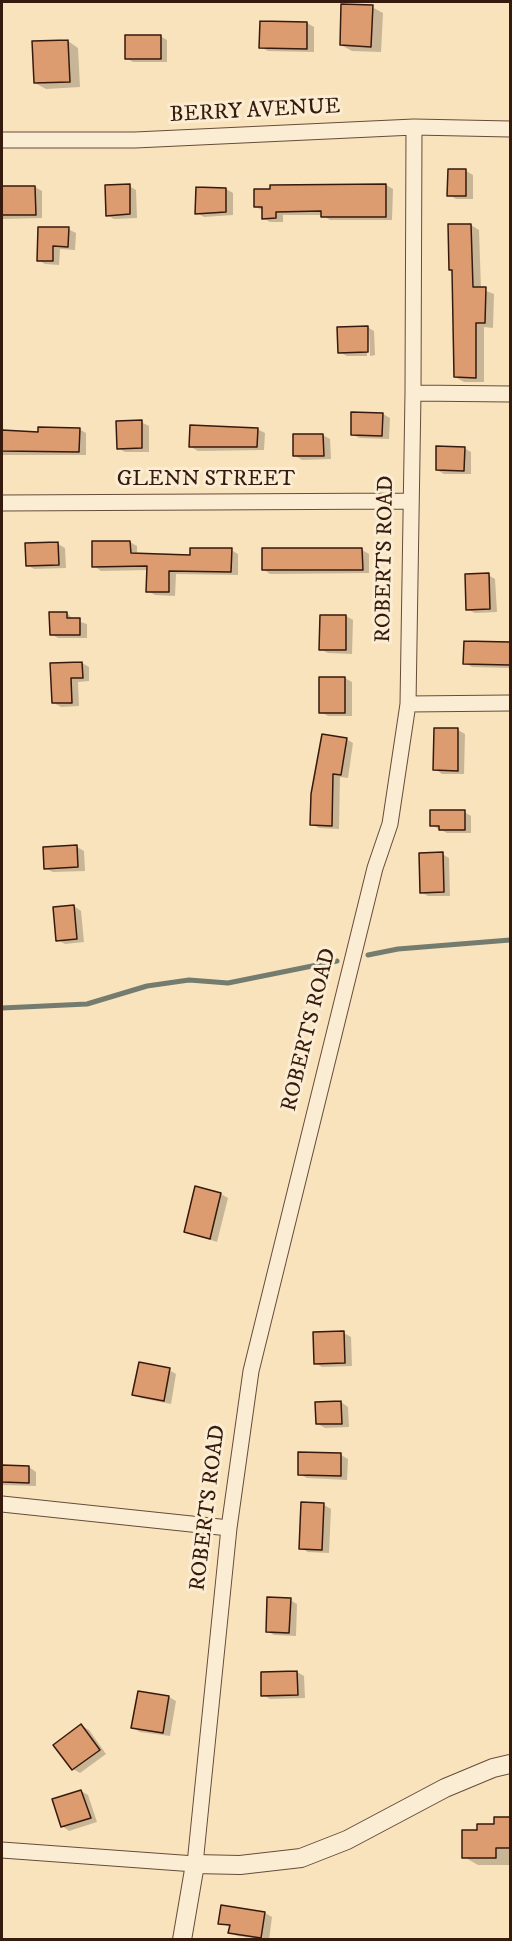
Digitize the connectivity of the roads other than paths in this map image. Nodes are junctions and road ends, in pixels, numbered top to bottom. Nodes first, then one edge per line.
1 (414, 127) junction
2 (510, 129) edge
3 (2, 140) edge
4 (413, 393) junction
5 (510, 394) edge
6 (410, 501) junction
7 (2, 503) edge
8 (510, 703) edge
9 (408, 704) junction
10 (2, 1504) edge
11 (228, 1528) junction
12 (510, 1764) edge
13 (2, 1850) edge
14 (195, 1864) junction
15 (182, 1940) edge

1 - 2 street, BERRY AVENUE
1 - 3 street, BERRY AVENUE
1 - 4 street, ROBERTS ROAD
4 - 5 street
4 - 6 street, ROBERTS ROAD
6 - 7 street, GLENN STREET
6 - 9 street, ROBERTS ROAD
8 - 9 street
9 - 11 street, ROBERTS ROAD
10 - 11 street
11 - 14 street, ROBERTS ROAD
12 - 14 street
13 - 14 street
14 - 15 street, ROBERTS ROAD

